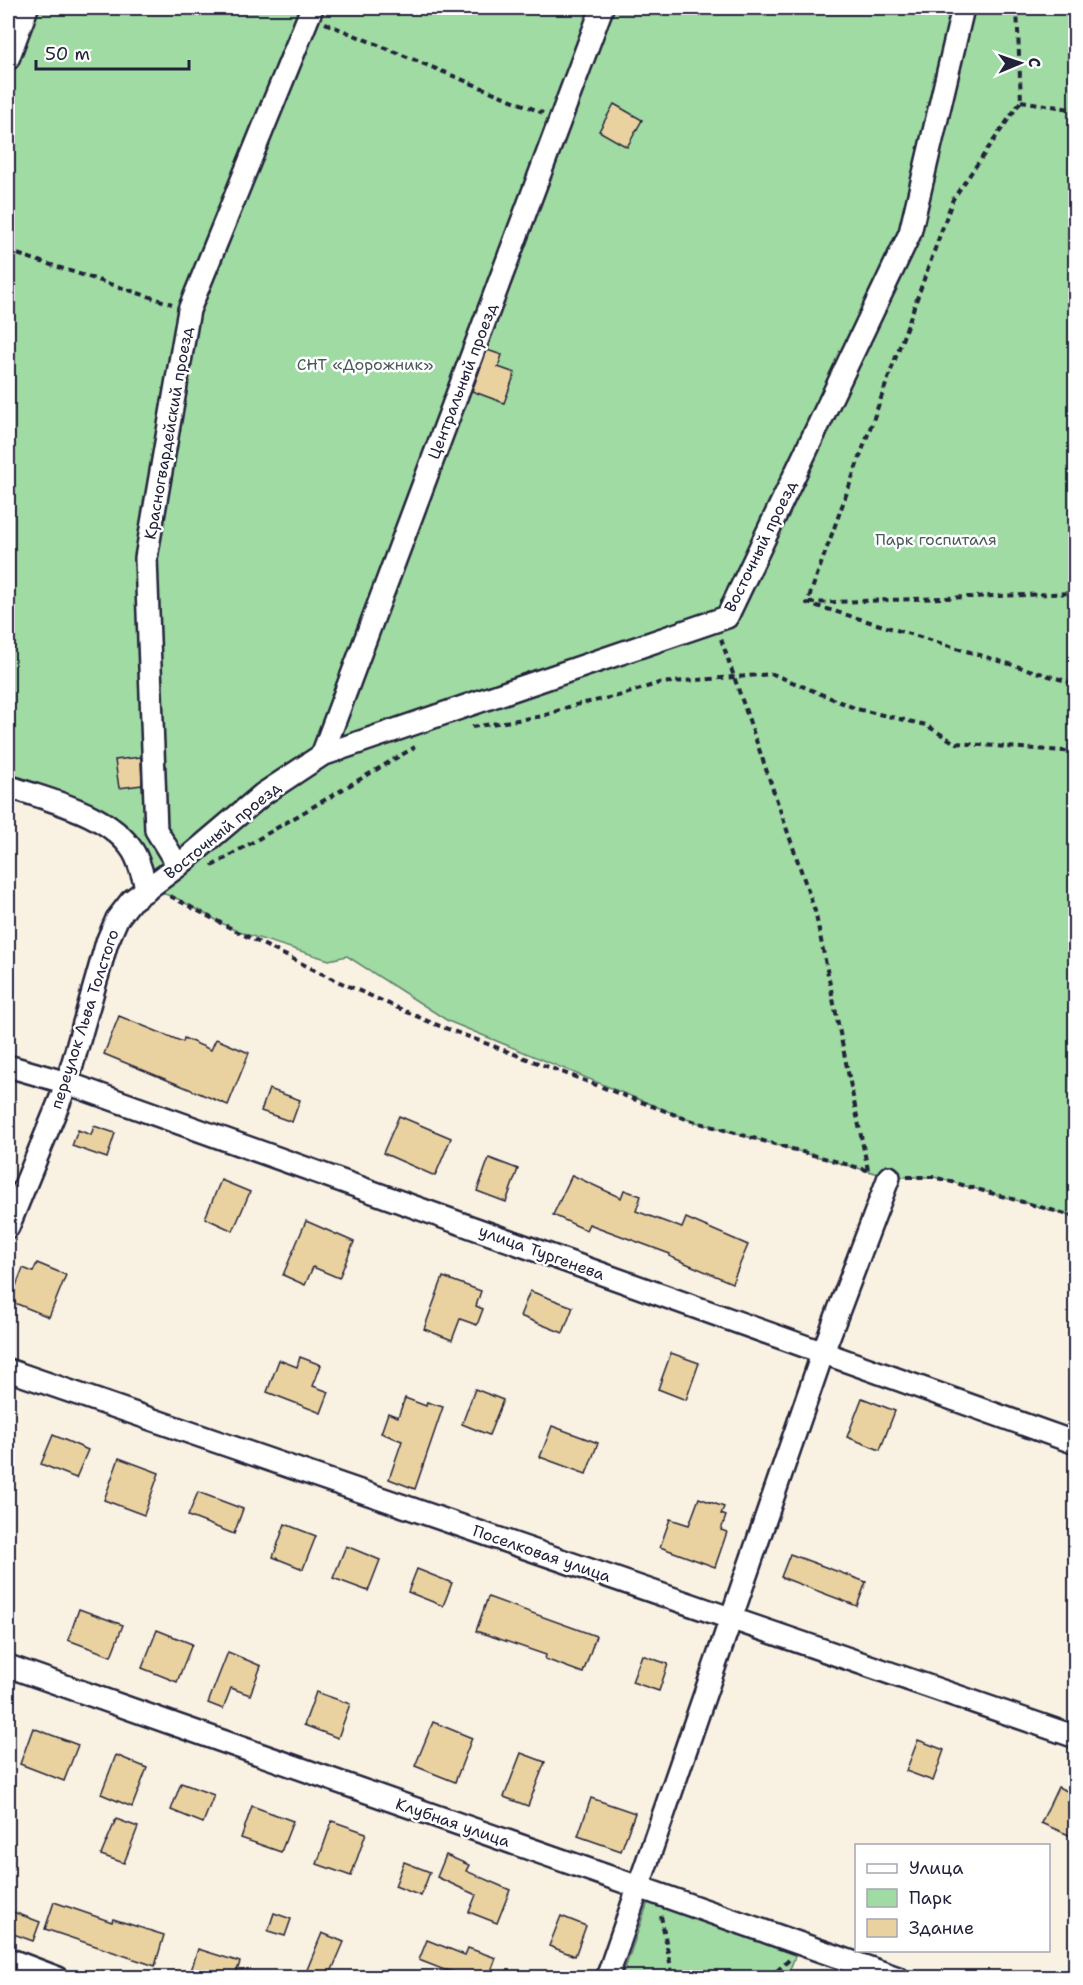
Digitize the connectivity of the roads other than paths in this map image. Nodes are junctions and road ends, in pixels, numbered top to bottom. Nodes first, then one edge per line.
1 (27, 8) edge
2 (602, 8) edge
3 (963, 8) edge
4 (310, 12) edge
5 (8, 59) edge
6 (322, 755) junction
7 (8, 786) edge
8 (178, 866) junction
9 (148, 889) junction
10 (8, 1066) edge
11 (67, 1083) junction
12 (889, 1177) road end
13 (8, 1227) edge
14 (823, 1352) junction
15 (8, 1370) edge
16 (1076, 1443) edge
17 (731, 1618) junction
18 (8, 1666) edge
19 (1076, 1737) edge
20 (648, 1890) junction
21 (8, 1959) edge
22 (58, 1977) edge
23 (607, 1977) edge
24 (898, 1977) edge

1 - 5 street
2 - 6 street, Центральный проезд
3 - 6 street, Восточный проезд
4 - 8 street, Красногвардейский проезд
6 - 8 street, Восточный проезд
7 - 9 street
8 - 9 street, Восточный проезд
9 - 11 street, переулок Льва Толстого
10 - 11 street, улица Тургенева
11 - 13 street, переулок Льва Толстого
11 - 14 street, улица Тургенева
12 - 14 street
14 - 16 street, улица Тургенева
14 - 17 street
15 - 17 street, Поселковая улица
17 - 19 street, Поселковая улица
17 - 20 street
18 - 20 street, Клубная улица
20 - 23 street
20 - 24 street, Клубная улица
21 - 22 street

